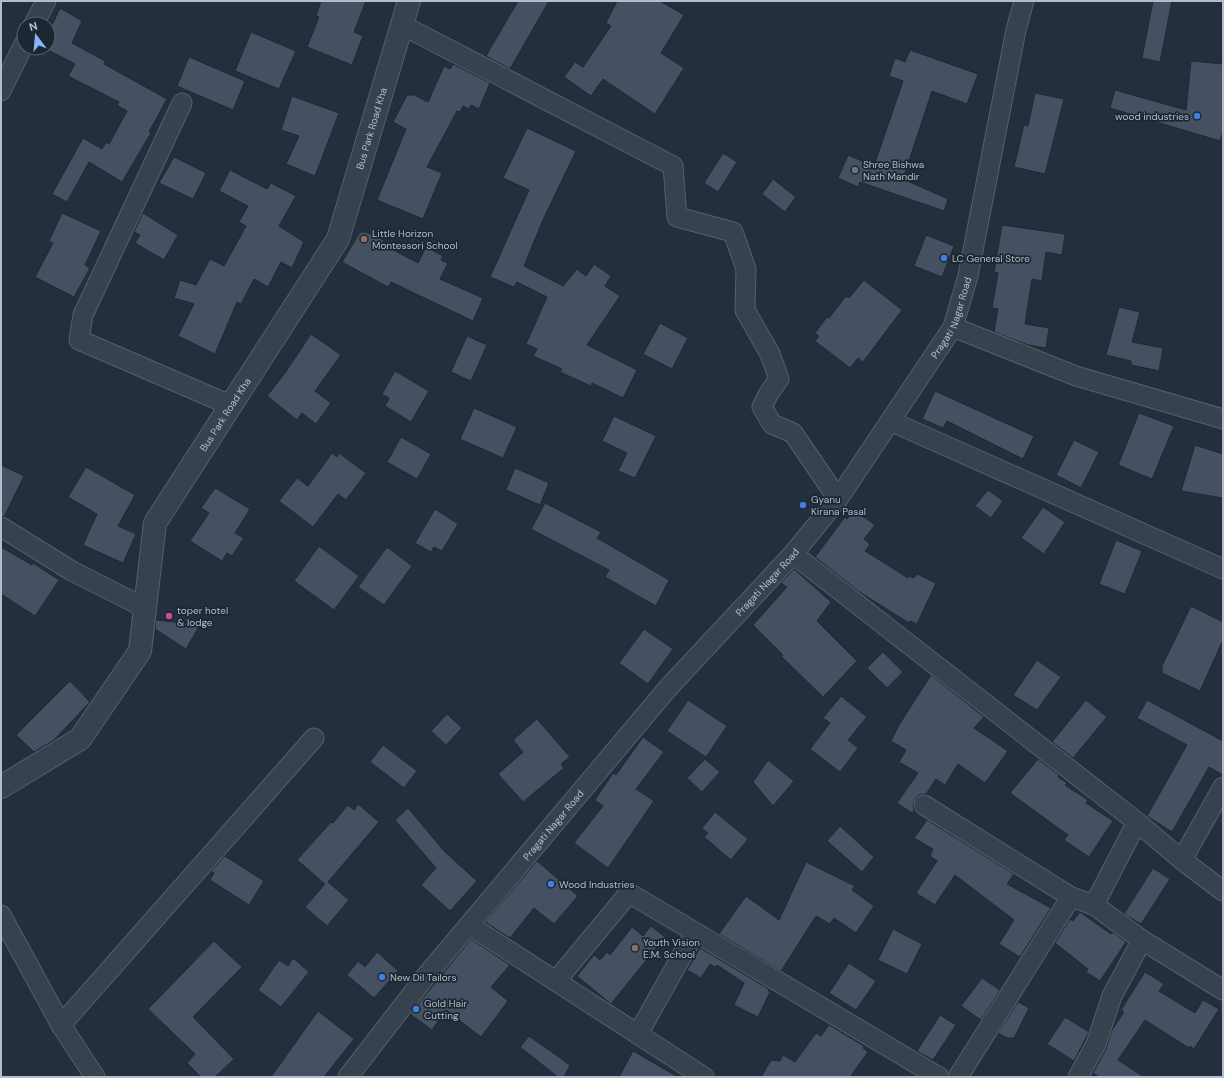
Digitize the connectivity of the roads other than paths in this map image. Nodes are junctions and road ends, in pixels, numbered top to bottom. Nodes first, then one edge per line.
1 (46, 1) edge
2 (408, 1) edge
3 (1024, 1) edge
4 (38, 16) edge
5 (402, 25) junction
6 (18, 56) edge
7 (1, 91) edge
8 (182, 103) dead end
9 (953, 327) junction
10 (230, 405) junction
11 (1223, 419) edge
12 (890, 421) junction
13 (838, 499) junction
14 (1, 527) edge
15 (793, 554) junction
16 (1223, 569) edge
17 (145, 608) junction
18 (314, 738) dead end
19 (1, 787) edge
20 (1223, 787) edge
21 (924, 805) dead end
22 (1137, 822) junction
23 (1182, 860) junction
24 (1223, 891) edge
25 (1071, 896) junction
26 (1094, 905) junction
27 (1, 915) edge
28 (469, 925) junction
29 (694, 934) junction
30 (1142, 940) junction
31 (556, 981) junction
32 (1223, 990) edge
33 (61, 1025) junction
34 (638, 1034) junction
35 (95, 1077) edge
36 (348, 1077) edge
37 (704, 1077) edge
38 (939, 1077) edge
39 (958, 1077) edge
40 (1078, 1077) edge

1 - 4 street
2 - 5 street, Bus Park Road Kha
3 - 9 street, Pragati Nagar Road
5 - 10 street, Bus Park Road Kha
5 - 13 street
6 - 7 street
8 - 10 street
9 - 11 street
9 - 12 street, Pragati Nagar Road
10 - 17 street, Bus Park Road Kha
12 - 13 street, Pragati Nagar Road
12 - 16 street
13 - 15 street, Pragati Nagar Road
14 - 17 street
15 - 22 street
15 - 28 street, Pragati Nagar Road
17 - 19 street, Bus Park Road Kha
18 - 33 street
20 - 23 street
21 - 25 street
22 - 23 street
22 - 26 street
23 - 24 street
25 - 26 street
25 - 39 street
26 - 30 street
27 - 33 street
28 - 31 street
28 - 36 street, Pragati Nagar Road
29 - 31 street
29 - 34 street
29 - 38 street
30 - 32 street
30 - 40 street
31 - 34 street
33 - 35 street
34 - 37 street

